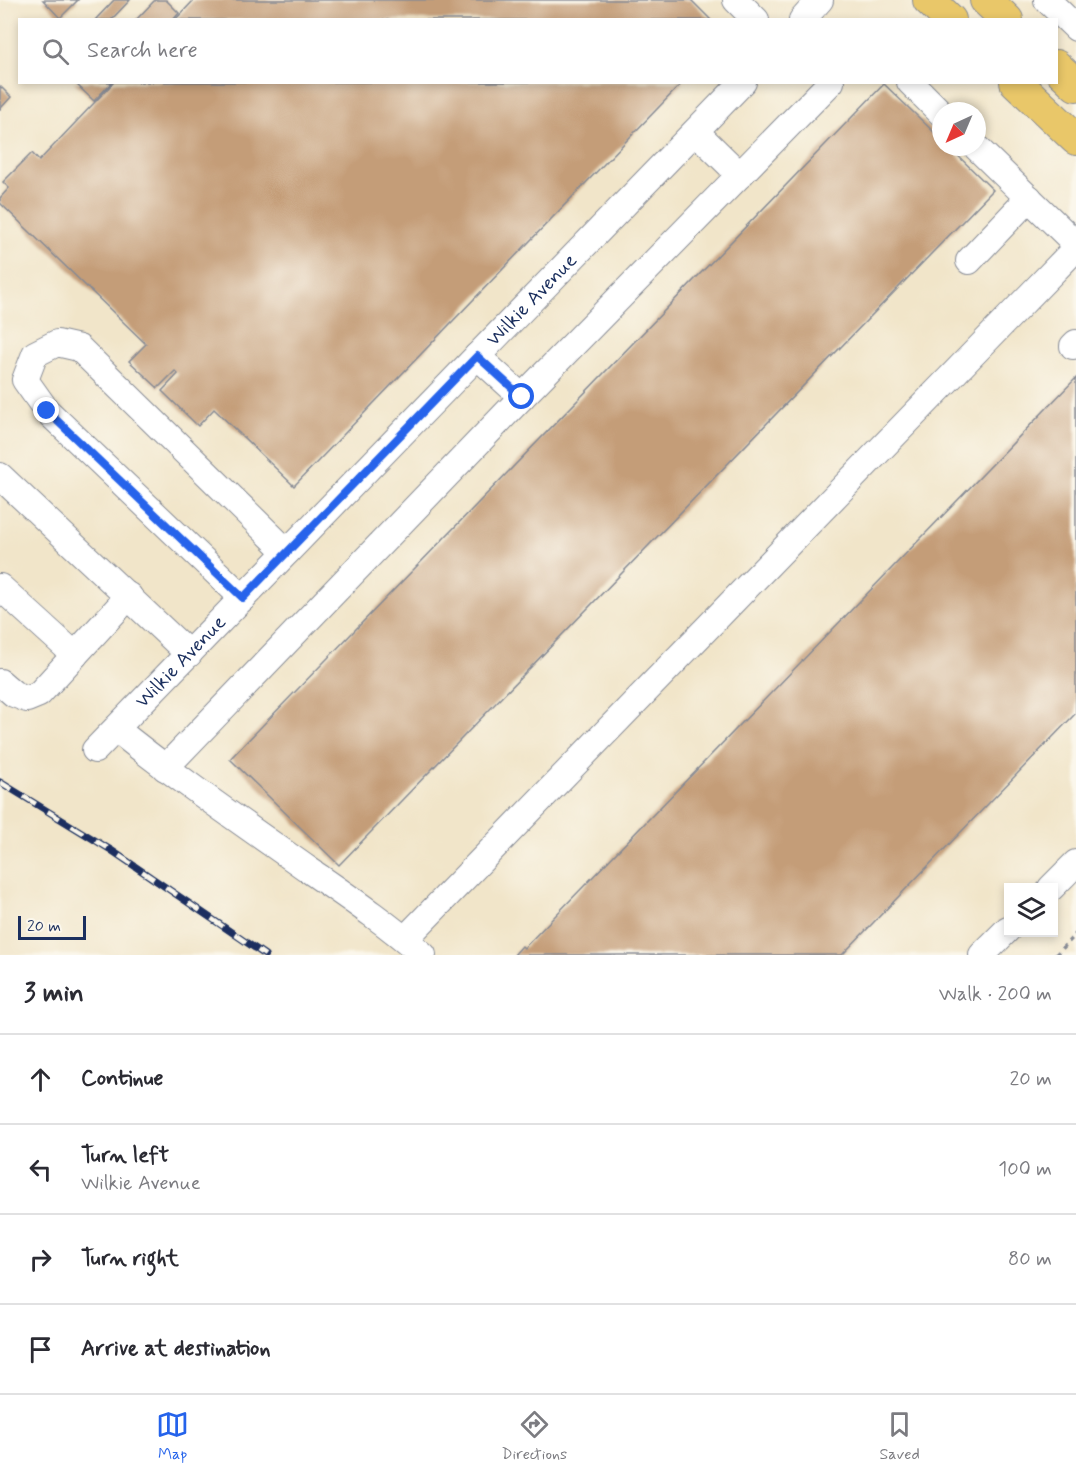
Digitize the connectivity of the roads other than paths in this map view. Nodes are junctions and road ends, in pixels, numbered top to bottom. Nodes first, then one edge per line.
1 (736, 0) edge
2 (820, 0) edge
3 (929, 0) edge
4 (954, 0) edge
5 (986, 0) edge
6 (1047, 0) edge
7 (754, 18) edge
8 (804, 18) edge
9 (948, 18) edge
10 (973, 18) edge
11 (1005, 18) edge
12 (1076, 28) edge
13 (1058, 68) edge
14 (740, 84) edge
15 (829, 84) edge
16 (912, 84) edge
17 (1018, 84) edge
18 (1043, 84) edge
19 (1076, 85) edge
20 (932, 104) edge
21 (1076, 117) edge
22 (696, 132) junction
23 (1076, 140) edge
24 (985, 156) edge
25 (740, 175) junction
26 (1029, 198) junction
27 (1076, 246) edge
28 (969, 261) dead end
29 (477, 356) junction
30 (522, 397) junction
31 (0, 476) edge
32 (288, 552) junction
33 (0, 587) edge
34 (129, 596) junction
35 (243, 598) junction
36 (189, 654) junction
37 (75, 655) junction
38 (0, 682) edge
39 (116, 729) junction
40 (95, 750) dead end
41 (165, 768) junction
42 (1076, 863) edge
43 (1056, 883) edge
44 (1004, 933) edge
45 (414, 947) edge
46 (982, 955) edge

1 - 7 street
2 - 8 street
3 - 9 main road
4 - 10 main road
5 - 11 main road
6 - 12 street
13 - 19 main road
14 - 22 street, Wilkie Avenue
15 - 25 street
16 - 20 street
17 - 23 main road
18 - 21 main road
22 - 25 street
22 - 29 street, Wilkie Avenue
24 - 26 street
25 - 30 street
26 - 27 street
26 - 28 street
27 - 45 street
29 - 30 street
29 - 32 street, Wilkie Avenue
30 - 41 street
31 - 34 street
32 - 35 street, Wilkie Avenue
32 - 35 street
33 - 37 street
34 - 36 street
34 - 37 street
35 - 36 street, Wilkie Avenue
36 - 39 street, Wilkie Avenue
37 - 38 street
39 - 40 street, Wilkie Avenue
39 - 41 street
41 - 45 street
42 - 43 street
44 - 46 street

